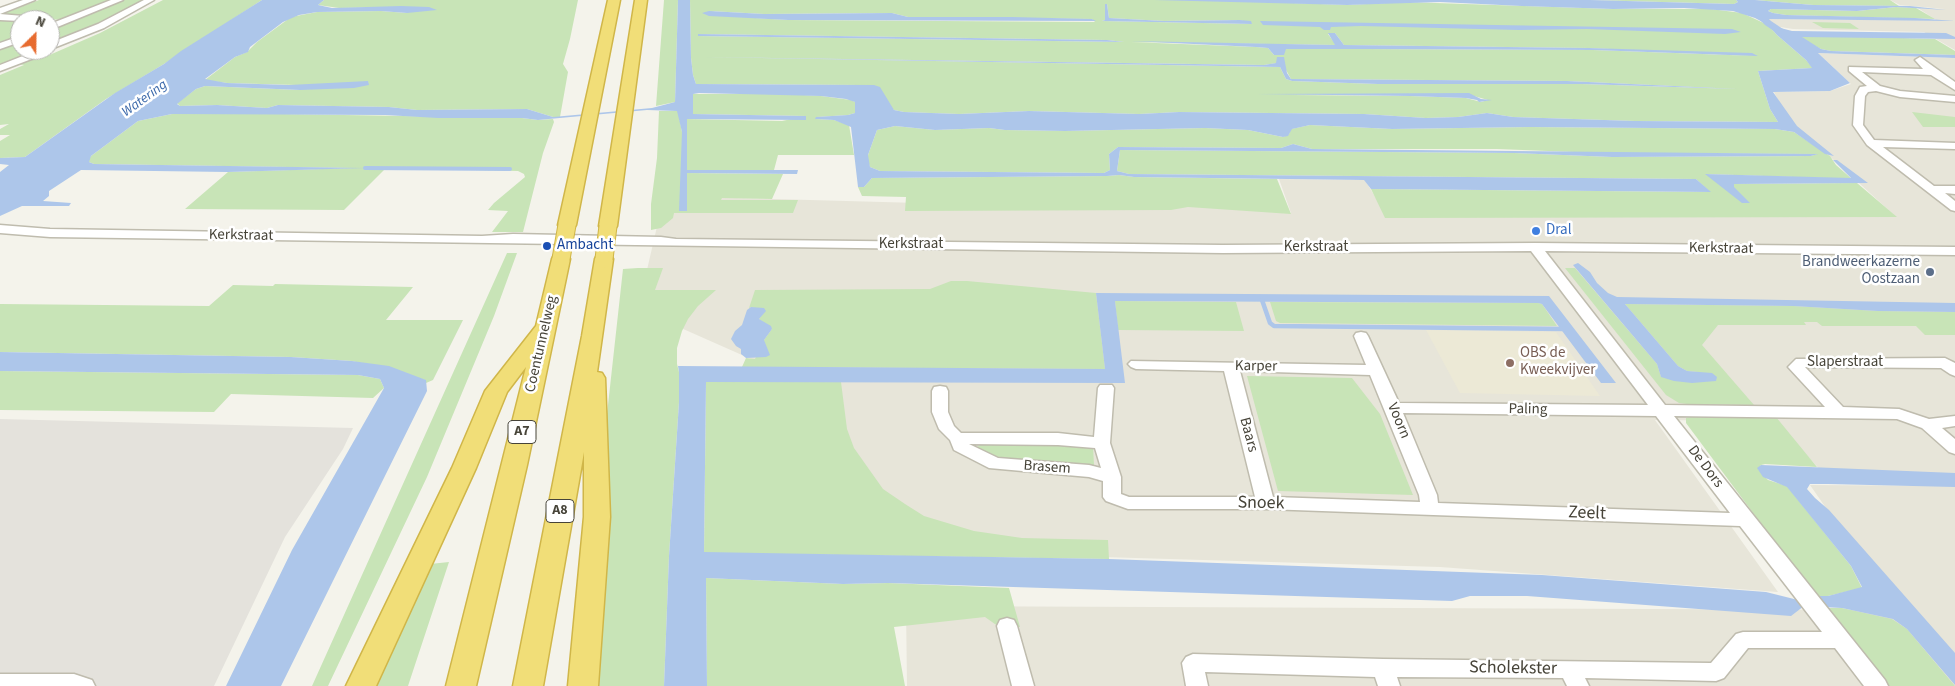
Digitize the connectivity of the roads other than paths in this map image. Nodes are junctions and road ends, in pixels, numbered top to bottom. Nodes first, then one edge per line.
1 (31, 0) edge
2 (119, 0) edge
3 (150, 0) edge
4 (614, 0) edge
5 (641, 0) edge
6 (0, 11) edge
7 (62, 22) edge
8 (60, 43) edge
9 (16, 60) edge
10 (18, 60) edge
11 (1920, 60) dead end
12 (0, 67) edge
13 (1932, 72) junction
14 (1955, 86) edge
15 (1876, 88) junction
16 (1955, 100) edge
17 (1871, 143) junction
18 (1955, 146) edge
19 (1931, 189) junction
20 (1955, 190) edge
21 (1955, 207) edge
22 (0, 229) edge
23 (1535, 247) junction
24 (1955, 251) edge
25 (547, 325) junction
26 (592, 336) junction
27 (1361, 336) dead end
28 (1136, 364) dead end
29 (1231, 367) junction
30 (1375, 370) junction
31 (1955, 371) edge
32 (1106, 388) dead end
33 (940, 391) dead end
34 (1393, 408) junction
35 (1662, 411) junction
36 (1839, 412) junction
37 (1955, 421) edge
38 (1928, 424) junction
39 (957, 438) junction
40 (1102, 443) junction
41 (1955, 448) edge
42 (1112, 477) junction
43 (1266, 503) junction
44 (1430, 508) junction
45 (1745, 520) junction
46 (1007, 626) dead end
47 (1842, 640) junction
48 (1386, 677) edge
49 (1574, 678) edge
50 (0, 683) edge
51 (84, 686) edge
52 (361, 686) edge
53 (461, 686) edge
54 (528, 686) edge
55 (583, 686) edge
56 (1023, 686) edge
57 (1198, 686) edge
58 (1877, 686) edge

1 - 6 street
2 - 7 street
3 - 8 street
4 - 25 highway, Coentunnelweg / A7, bridge
5 - 26 highway, A8, bridge
9 - 12 street
10 - 12 street
11 - 13 street
13 - 14 street
13 - 15 street
15 - 16 street
15 - 17 street
17 - 18 street
17 - 19 street
19 - 20 street
19 - 21 street
22 - 23 street, Kerkstraat
23 - 24 street, Kerkstraat
23 - 35 street, De Dors
25 - 52 highway
25 - 53 highway, Coentunnelweg / A7
26 - 54 highway, A8
26 - 55 highway, A8
27 - 30 street, Voorn
28 - 29 street, Karper
29 - 30 street, Karper
29 - 43 street, Baars
30 - 34 street, Voorn
31 - 36 street, Slaperstraat
32 - 40 street
33 - 39 street, Brasem
34 - 35 street, Paling
34 - 44 street, Voorn
35 - 36 street
35 - 45 street, De Dors
36 - 38 street
37 - 38 street
38 - 41 street
39 - 40 street, Brasem
39 - 42 street, Brasem
40 - 42 street
42 - 43 street, Snoek
43 - 44 street, Snoek
44 - 45 street, Zeelt
45 - 47 street, De Dors
46 - 56 street
47 - 49 street, Scholekster
47 - 58 street, De Dors
48 - 49 street, Scholekster
48 - 57 street, Scholekster
50 - 51 street

